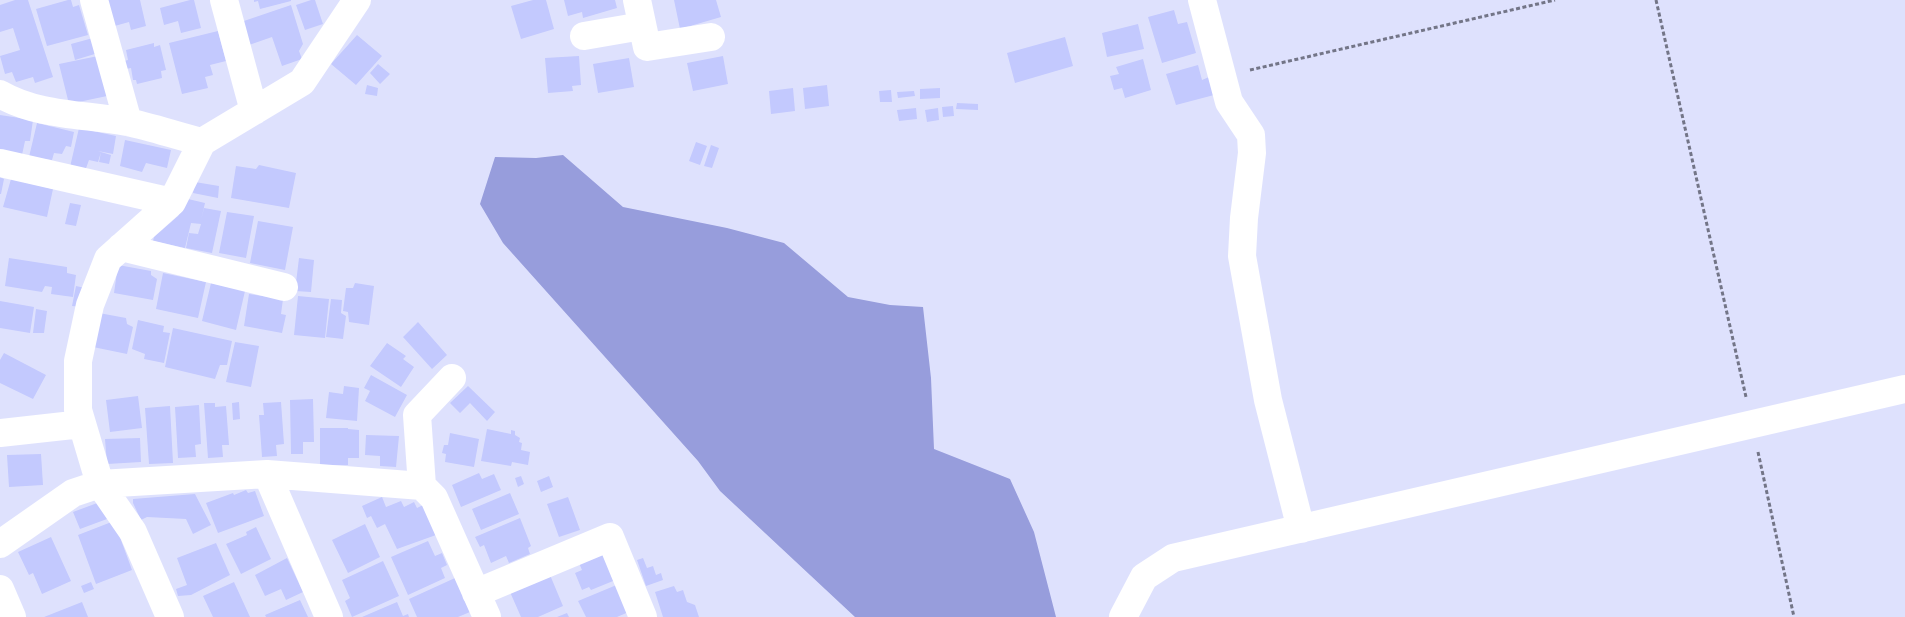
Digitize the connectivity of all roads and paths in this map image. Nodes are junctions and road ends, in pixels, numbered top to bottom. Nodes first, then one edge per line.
1 (94, 0) edge
2 (224, 0) edge
3 (1202, 0) edge
4 (1555, 0) edge
5 (1656, 0) edge
6 (351, 2) edge
7 (640, 13) edge
8 (584, 36) dead end
9 (711, 37) dead end
10 (1222, 76) junction
11 (0, 94) edge
12 (254, 111) junction
13 (128, 122) junction
14 (202, 142) junction
15 (0, 162) edge
16 (172, 202) junction
17 (121, 248) junction
18 (284, 287) dead end
19 (452, 378) dead end
20 (1905, 389) edge
21 (1752, 423) junction
22 (82, 424) junction
23 (0, 433) edge
24 (267, 474) junction
25 (100, 484) junction
26 (422, 486) junction
27 (1301, 529) junction
28 (0, 544) edge
29 (0, 589) edge
30 (482, 605) edge
31 (12, 617) edge
32 (170, 617) edge
33 (330, 617) edge
34 (643, 617) edge
35 (1123, 617) edge
36 (1794, 617) edge

1 - 13 street
2 - 12 street
3 - 10 street
4 - 10 path
5 - 21 path
6 - 12 street
7 - 8 street
7 - 9 street
10 - 27 street
11 - 13 street
12 - 14 street
13 - 14 street
14 - 16 street
15 - 16 street
16 - 17 street
17 - 18 street
17 - 22 street
19 - 26 street
20 - 21 street
21 - 27 street
21 - 36 path
22 - 23 street
22 - 25 street
24 - 25 street
24 - 26 street
24 - 33 street
25 - 28 street
25 - 32 street
26 - 30 street
27 - 35 street
29 - 31 street
30 - 34 street

